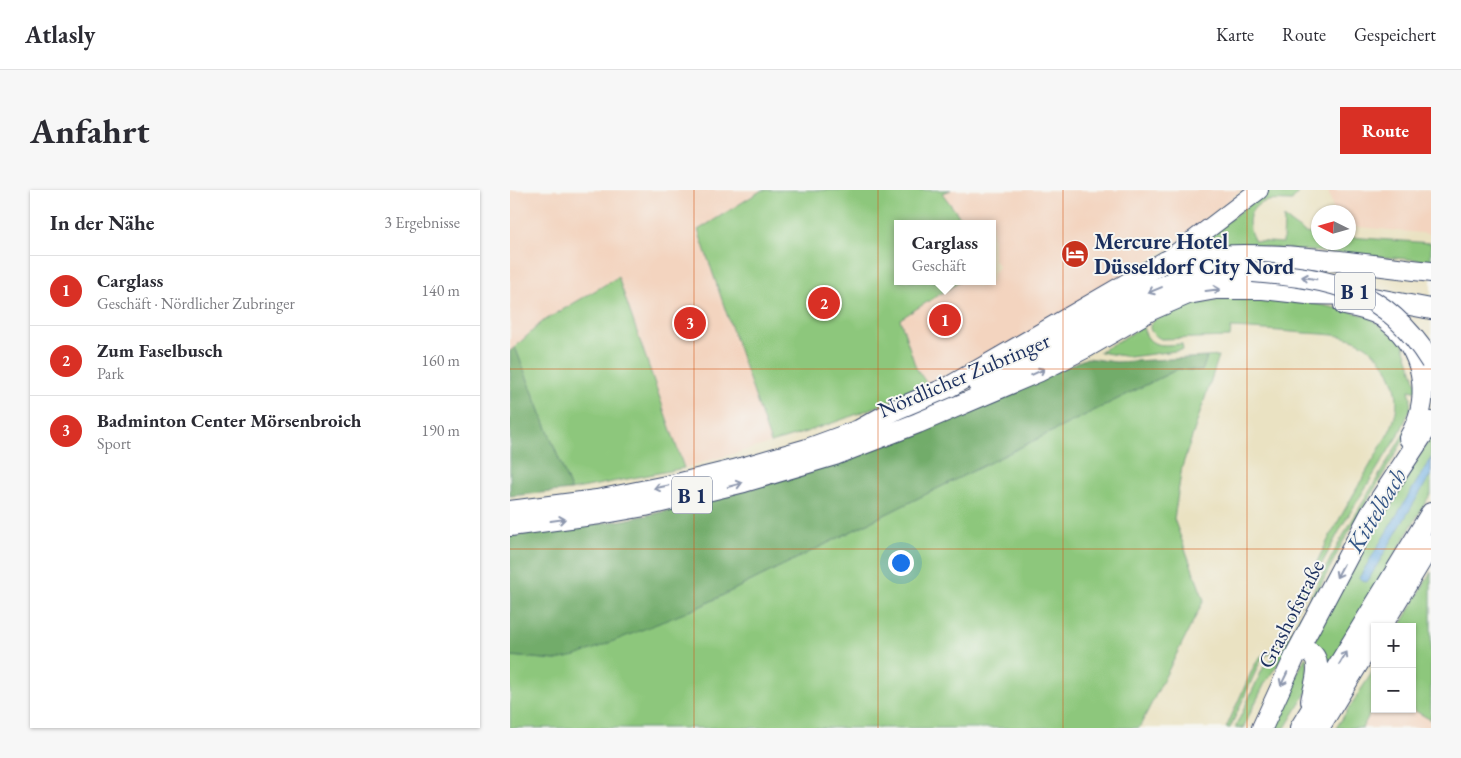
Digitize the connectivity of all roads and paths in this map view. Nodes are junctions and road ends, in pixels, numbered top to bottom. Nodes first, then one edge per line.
1 (1259, 190) edge
2 (1166, 261) junction
3 (1431, 272) edge
4 (1307, 294) junction
5 (1427, 307) edge
6 (1431, 362) edge
7 (1431, 422) edge
8 (860, 430) junction
9 (510, 511) edge
10 (1371, 513) junction
11 (1431, 513) edge
12 (510, 526) edge
13 (1431, 544) edge
14 (1383, 623) edge
15 (1371, 641) edge
16 (1297, 652) junction
17 (1309, 723) edge
18 (1262, 728) edge

1 - 2 main road, Nördlicher Zubringer
2 - 3 main road, Nördlicher Zubringer
2 - 8 main road, Nördlicher Zubringer / B 1
4 - 5 main road, Nördlicher Zubringer
4 - 10 main road, B 1
12 -> 4 main road, Nördlicher Zubringer / B 1
6 -> 8 main road, B 1, bridge
7 - 10 main road, Grashofstraße
8 -> 9 main road, Nördlicher Zubringer / B 1
10 -> 16 main road, Grashofstraße / B 1
17 -> 11 main road
13 - 14 main road
15 - 17 main road
16 - 17 main road
16 -> 18 main road, Grashofstraße / B 1

